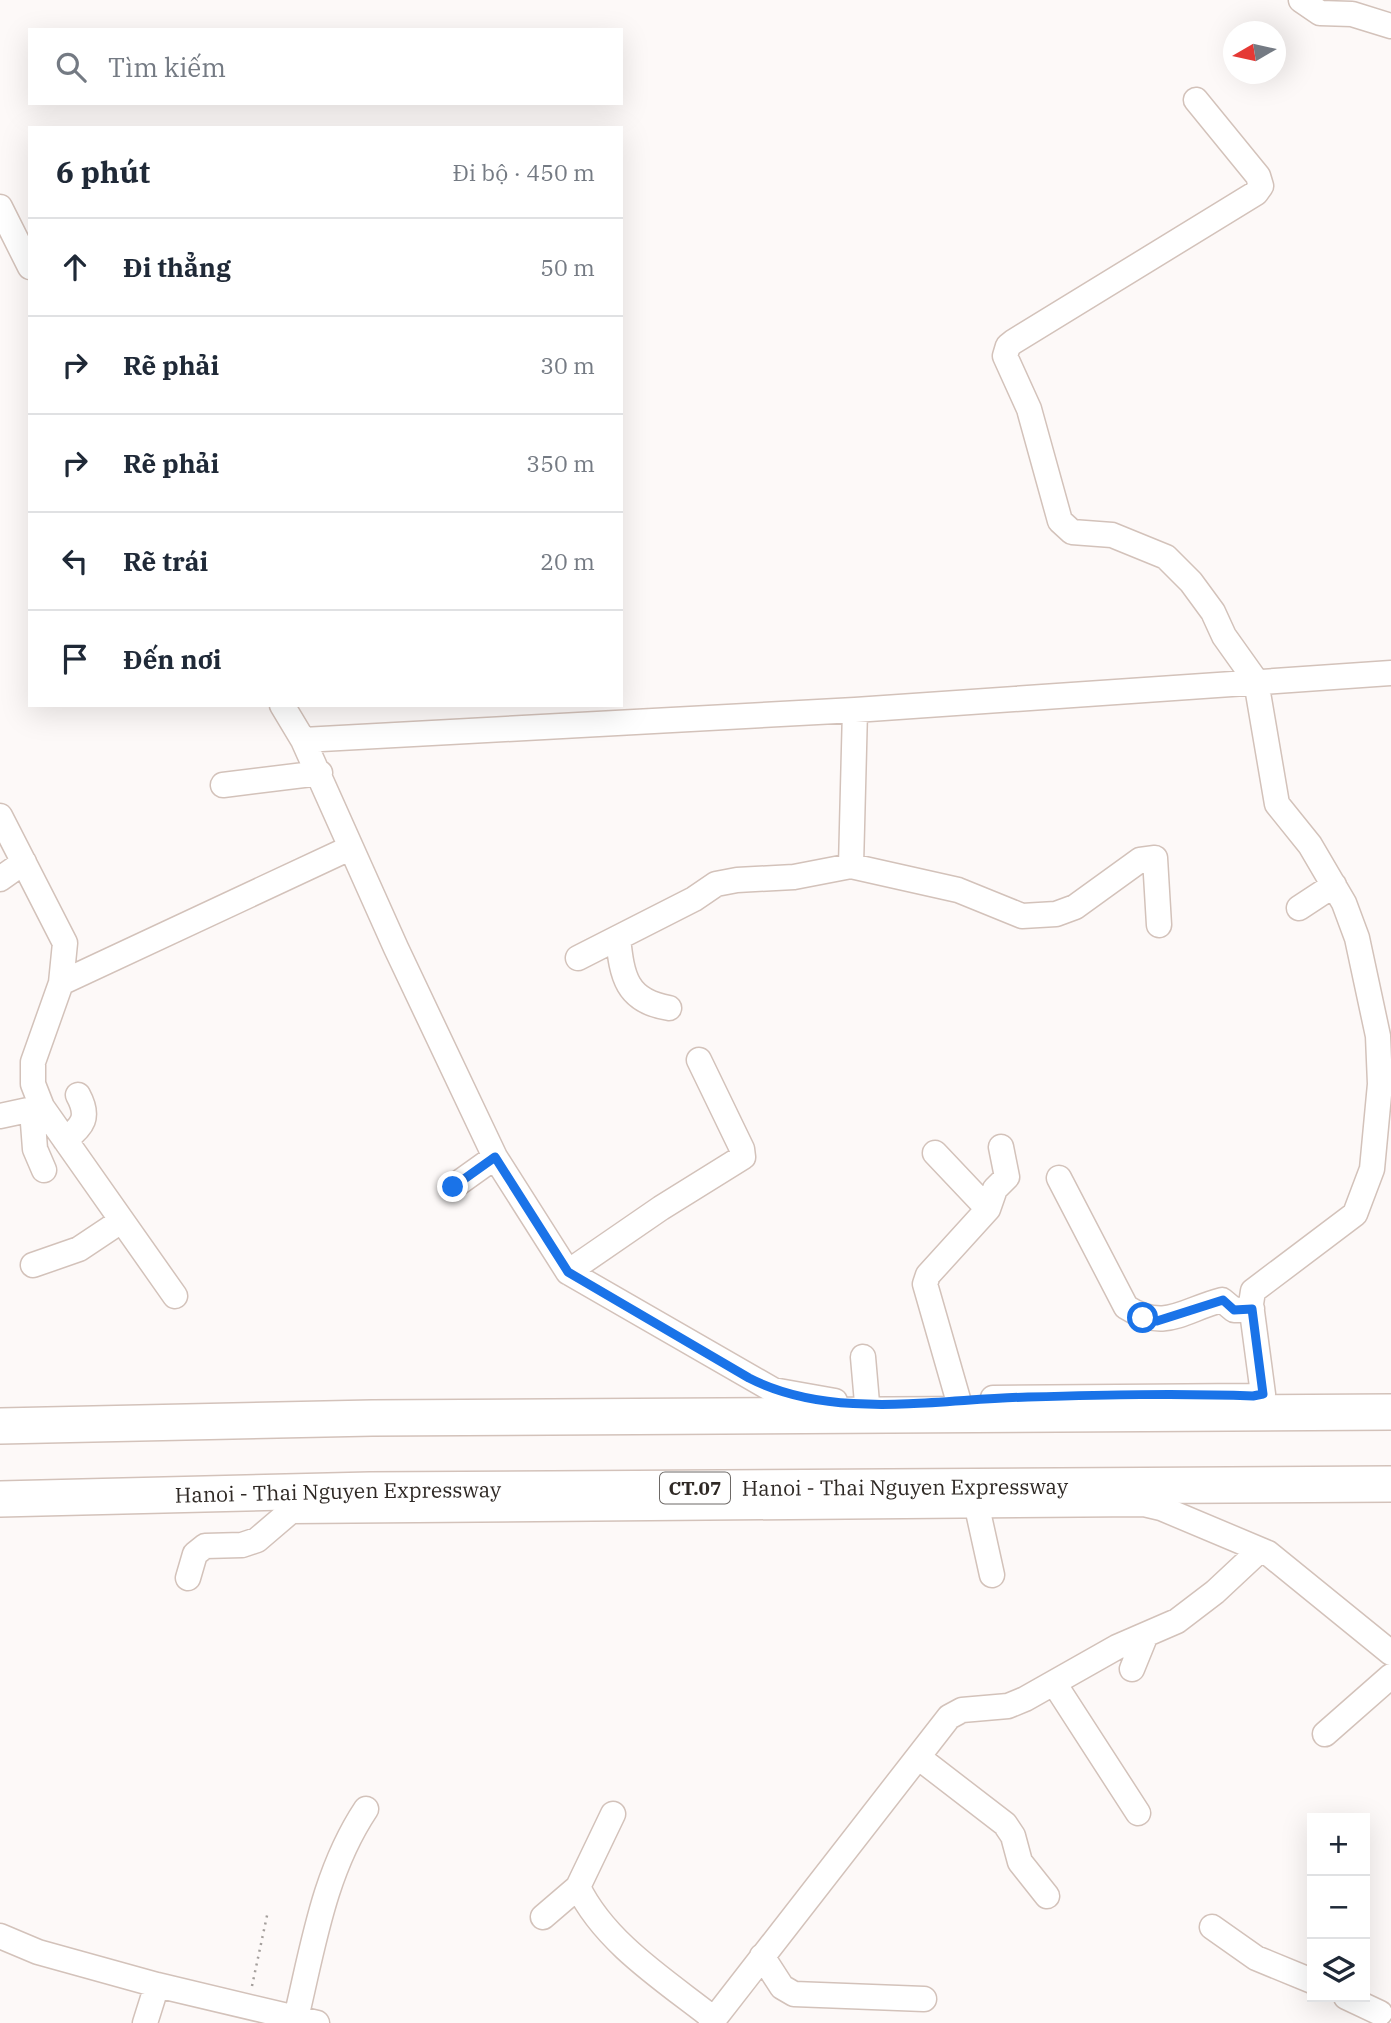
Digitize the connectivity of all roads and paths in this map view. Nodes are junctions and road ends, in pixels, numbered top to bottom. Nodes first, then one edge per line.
1 (1301, 0) edge
2 (1391, 26) edge
3 (1196, 100) dead end
4 (0, 207) edge
5 (28, 264) edge
6 (1391, 673) edge
7 (1256, 681) junction
8 (283, 707) edge
9 (855, 710) junction
10 (303, 740) junction
11 (320, 773) junction
12 (223, 785) dead end
13 (0, 816) edge
14 (350, 848) junction
15 (24, 862) junction
16 (851, 866) junction
17 (0, 879) edge
18 (1334, 886) junction
19 (1298, 908) dead end
20 (1159, 925) dead end
21 (618, 938) junction
22 (578, 958) dead end
23 (61, 983) junction
24 (669, 1008) dead end
25 (699, 1060) dead end
26 (78, 1095) dead end
27 (37, 1109) junction
28 (0, 1116) edge
29 (65, 1140) junction
30 (1001, 1147) dead end
31 (934, 1153) dead end
32 (495, 1157) junction
33 (44, 1170) dead end
34 (1059, 1178) dead end
35 (453, 1187) dead end
36 (988, 1209) junction
37 (121, 1221) junction
38 (33, 1265) dead end
39 (568, 1272) junction
40 (175, 1296) dead end
41 (1252, 1309) junction
42 (863, 1357) dead end
43 (958, 1399) junction
44 (867, 1403) junction
45 (1391, 1412) edge
46 (0, 1426) edge
47 (1391, 1484) edge
48 (0, 1499) edge
49 (977, 1507) junction
50 (1260, 1550) junction
51 (992, 1575) dead end
52 (188, 1578) dead end
53 (1145, 1637) junction
54 (1391, 1653) edge
55 (1132, 1669) dead end
56 (1391, 1676) edge
57 (1054, 1683) junction
58 (1325, 1734) dead end
59 (918, 1756) junction
60 (366, 1810) dead end
61 (1138, 1813) dead end
62 (614, 1814) dead end
63 (578, 1887) junction
64 (1047, 1896) dead end
65 (268, 1912) dead end
66 (543, 1917) dead end
67 (1212, 1927) dead end
68 (0, 1937) edge
69 (762, 1956) junction
70 (1307, 1979) edge
71 (157, 1984) junction
72 (924, 1999) dead end
73 (1359, 2002) edge
74 (248, 2006) junction
75 (1382, 2011) edge
76 (147, 2018) edge
77 (307, 2020) edge
78 (712, 2021) edge

1 - 2 street
3 - 7 street
4 - 5 street
6 - 7 street
7 - 9 street
7 - 18 street
8 - 10 street
9 - 10 street
9 - 16 street
10 - 11 street
11 - 12 street
11 - 14 street
13 - 15 street
14 - 23 street
14 - 32 street
15 - 17 street
15 - 23 street
16 - 20 street
16 - 21 street
18 - 19 street
18 - 41 street
21 - 22 street
21 - 24 street
23 - 27 street
25 - 39 street
26 - 29 street
27 - 28 street
27 - 29 street
27 - 33 street
29 - 37 street
30 - 36 street
31 - 36 street
32 - 35 street
32 - 39 street
34 - 41 street
36 - 43 street
37 - 38 street
37 - 40 street
39 - 44 street
41 - 43 street
42 - 44 street
43 - 44 street
45 - 46 highway
47 - 48 highway, Hanoi - Thai Nguyen Expressway / CT.07
49 - 50 street
49 - 51 street
49 - 52 street
50 - 53 street
50 - 54 street
53 - 55 street
53 - 57 street
56 - 58 street
57 - 59 street
57 - 61 street
59 - 64 street
59 - 69 street
60 - 77 street
62 - 63 street
63 - 66 street
63 - 78 street
65 - 74 path
67 - 70 street
68 - 71 street
69 - 72 street
69 - 78 street
71 - 74 street
71 - 76 street
73 - 75 street
74 - 77 street

